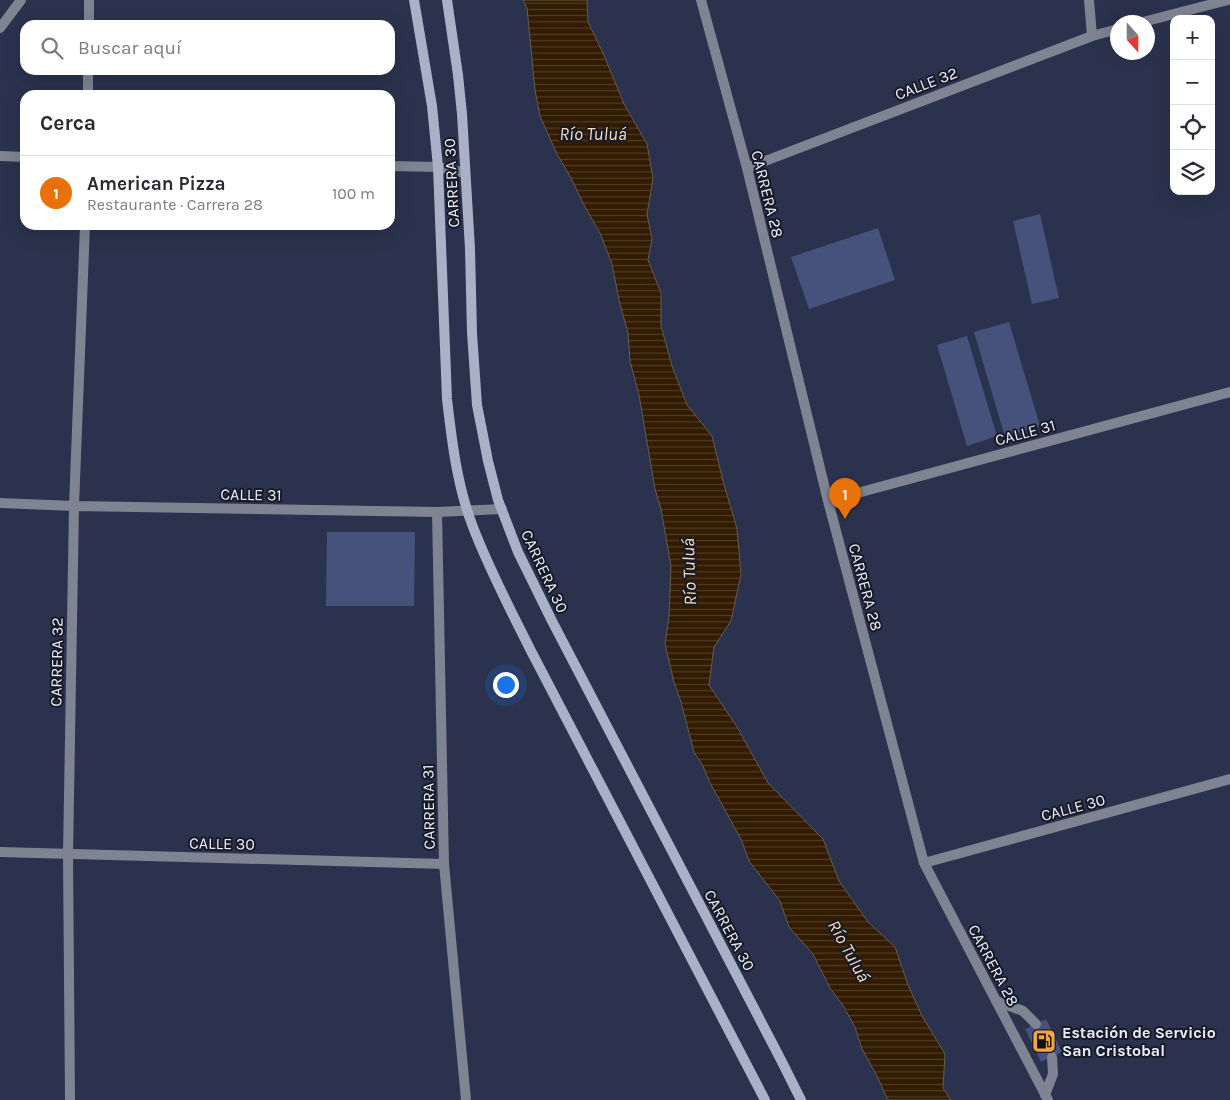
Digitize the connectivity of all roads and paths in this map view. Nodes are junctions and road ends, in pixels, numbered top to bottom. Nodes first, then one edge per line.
1 (21, 0) edge
2 (89, 0) edge
3 (414, 0) edge
4 (447, 0) edge
5 (701, 0) edge
6 (1089, 0) edge
7 (1228, 0) edge
8 (1155, 19) edge
9 (89, 20) edge
10 (0, 28) edge
11 (1110, 31) edge
12 (1092, 36) junction
13 (88, 75) edge
14 (88, 90) edge
15 (0, 156) edge
16 (20, 157) edge
17 (395, 166) edge
18 (438, 167) junction
19 (747, 168) junction
20 (465, 173) junction
21 (85, 230) edge
22 (1230, 392) edge
23 (828, 501) junction
24 (0, 503) edge
25 (74, 506) junction
26 (502, 509) junction
27 (468, 511) junction
28 (437, 512) junction
29 (1230, 779) edge
30 (0, 852) edge
31 (68, 854) junction
32 (924, 863) junction
33 (444, 864) junction
34 (996, 1002) junction
35 (1036, 1024) dead end
36 (1052, 1057) dead end
37 (1047, 1098) edge
38 (70, 1100) edge
39 (466, 1100) edge
40 (765, 1100) edge
41 (801, 1100) edge

1 - 10 street
2 - 9 street
3 - 18 main road, CARRERA 30
4 - 20 main road, CARRERA 30
5 - 19 street, CARRERA 28
6 - 12 street
7 - 8 street
11 - 12 street, CALLE 32
12 - 19 street, CALLE 32
13 - 14 street
15 - 16 street
17 - 18 street
18 - 20 street
18 - 27 main road, CARRERA 30
19 - 23 street, CARRERA 28
20 - 26 main road, CARRERA 30
21 - 25 street, CARRERA 32
22 - 23 street, CALLE 31
23 - 32 street, CARRERA 28
24 - 25 street, CALLE 31
25 - 28 street, CALLE 31
25 - 31 street, CARRERA 32
26 - 27 street, CALLE 31
26 - 41 main road, CARRERA 30
27 - 28 street, CALLE 31
27 - 40 main road, CARRERA 30
28 - 33 street, CARRERA 31
29 - 32 street, CALLE 30
30 - 31 street, CALLE 30
31 - 33 street, CALLE 30
31 - 38 street, CARRERA 32
32 - 34 street, CARRERA 28
33 - 39 street, CARRERA 31
34 - 35 street
34 - 37 street, CARRERA 28
36 - 37 street

